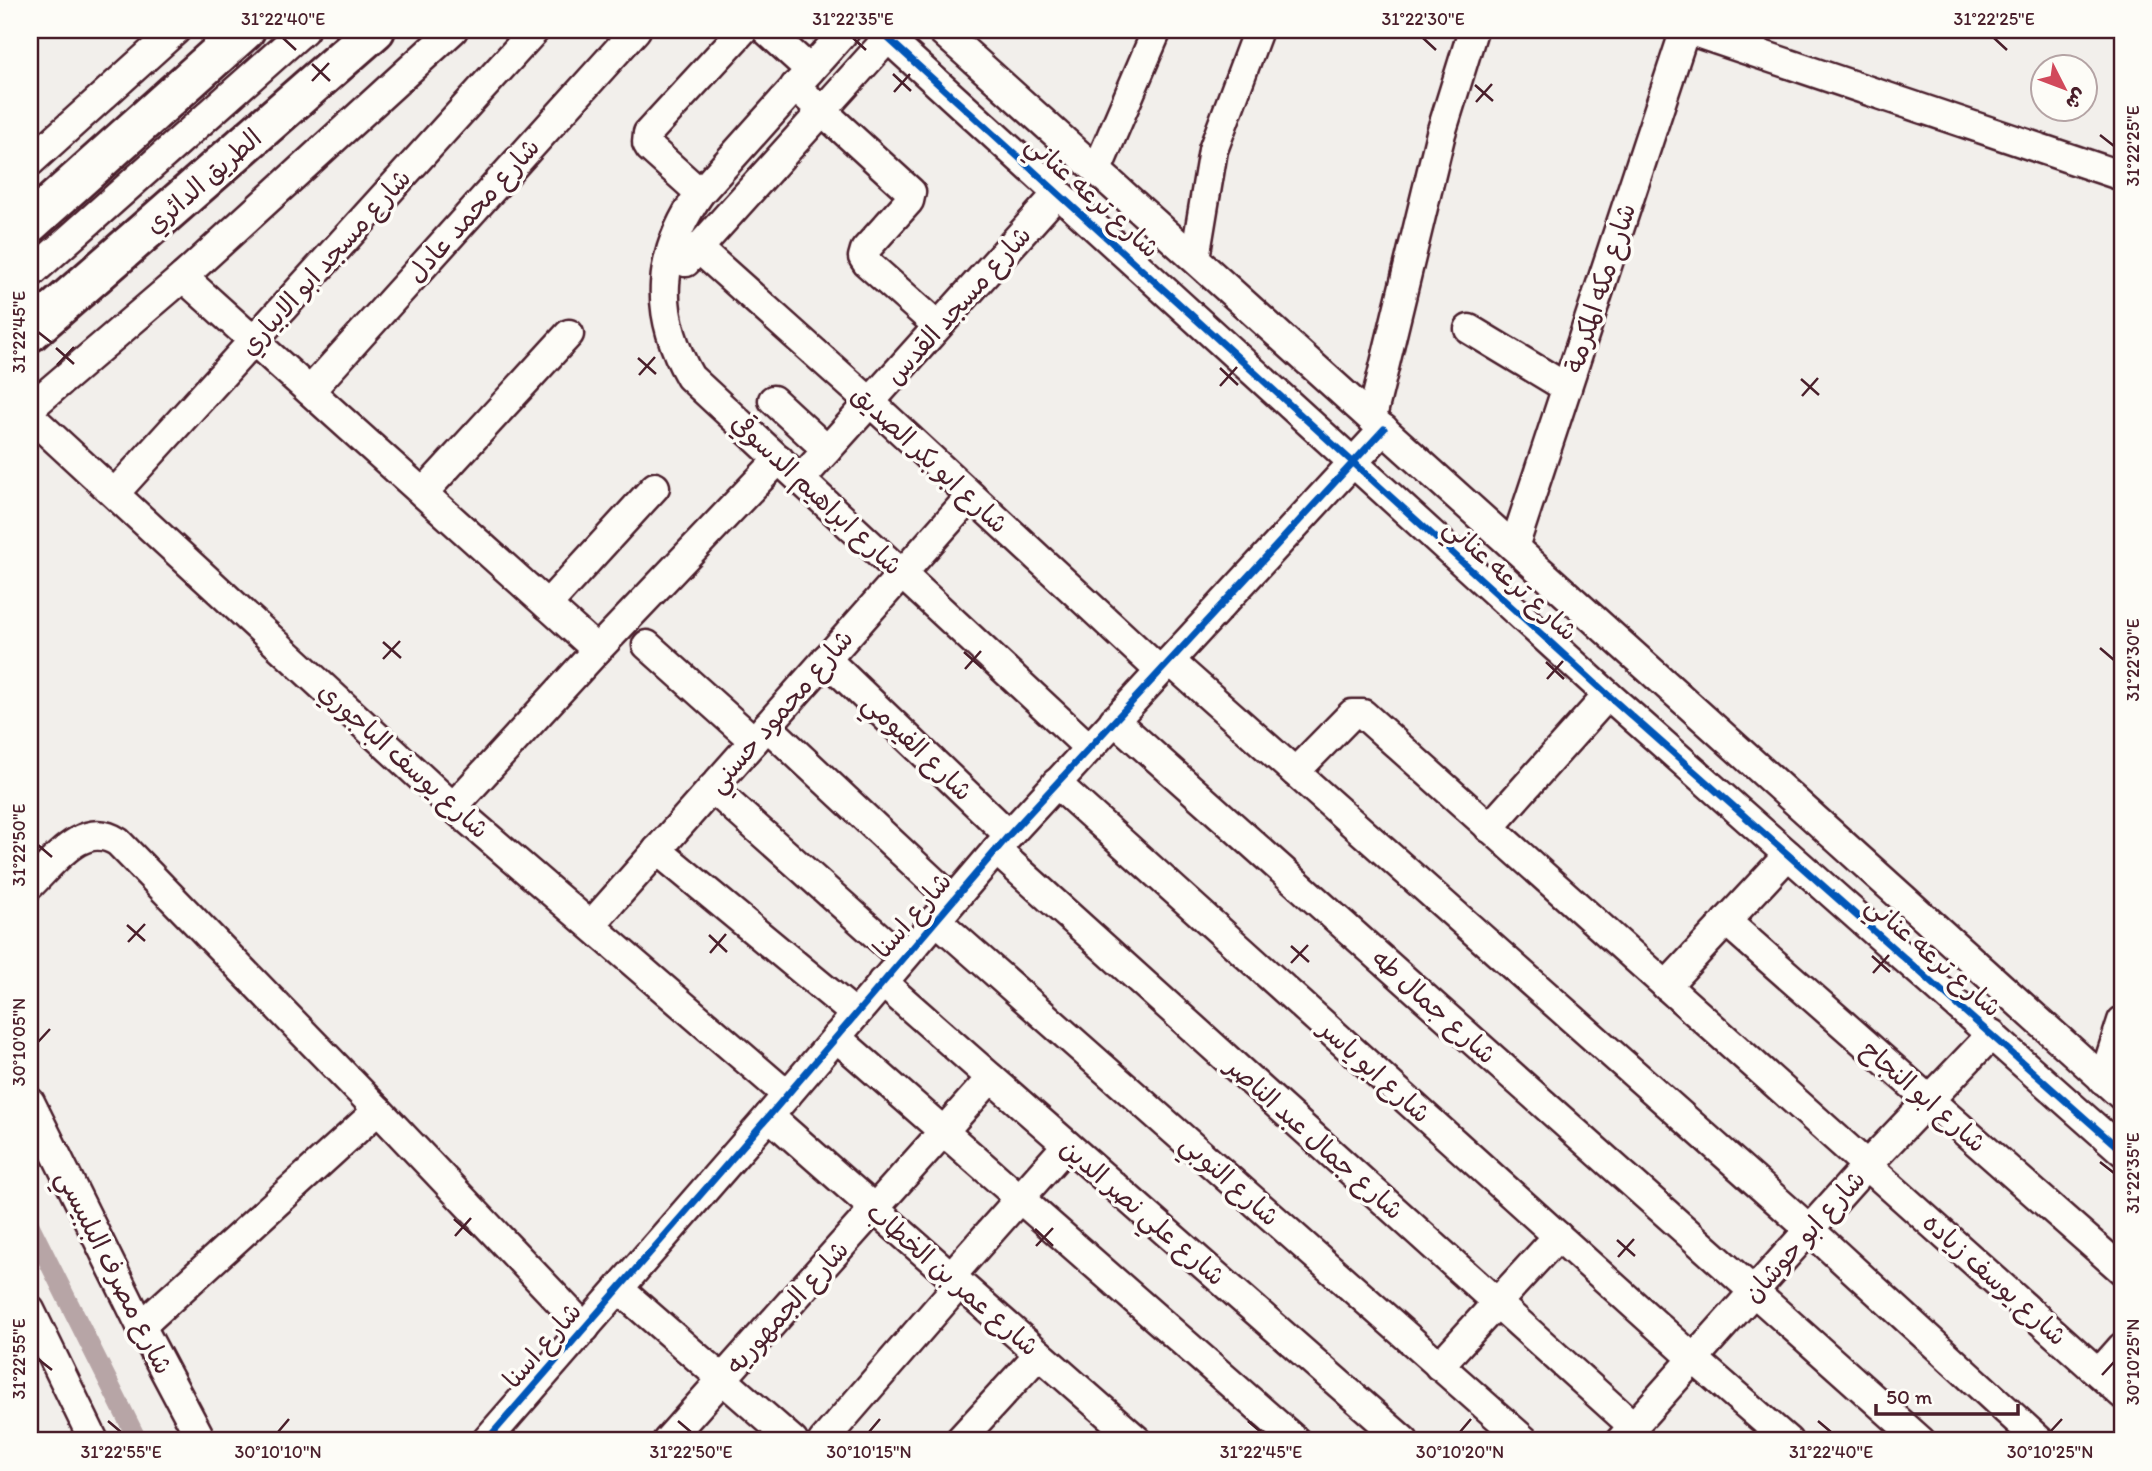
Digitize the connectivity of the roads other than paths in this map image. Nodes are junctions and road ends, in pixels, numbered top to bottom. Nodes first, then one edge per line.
1 (176, 30) edge
2 (245, 30) edge
3 (304, 30) edge
4 (375, 30) edge
5 (453, 30) edge
6 (535, 30) edge
7 (636, 30) edge
8 (743, 30) edge
9 (766, 30) edge
10 (846, 30) edge
11 (941, 30) edge
12 (1157, 30) edge
13 (1258, 30) edge
14 (1473, 30) edge
15 (1687, 30) edge
16 (883, 34) edge
17 (803, 78) junction
18 (822, 111) junction
19 (752, 134) junction
20 (779, 159) junction
21 (30, 162) edge
22 (1097, 170) junction
23 (2122, 176) edge
24 (1058, 193) junction
25 (700, 194) junction
26 (30, 222) edge
27 (698, 248) junction
28 (1195, 258) junction
29 (30, 274) edge
30 (183, 277) junction
31 (664, 286) junction
32 (938, 326) junction
33 (1469, 329) dead end
34 (30, 332) edge
35 (569, 334) dead end
36 (253, 341) junction
37 (1567, 388) junction
38 (310, 391) junction
39 (773, 400) dead end
40 (870, 402) junction
41 (30, 408) edge
42 (30, 416) edge
43 (1378, 423) junction
44 (827, 450) junction
45 (779, 458) junction
46 (1353, 462) junction
47 (801, 479) junction
48 (655, 487) dead end
49 (115, 493) junction
50 (423, 493) junction
51 (970, 496) junction
52 (1514, 547) junction
53 (902, 572) junction
54 (547, 605) junction
55 (647, 645) dead end
56 (597, 650) junction
57 (826, 659) junction
58 (1165, 666) junction
59 (1608, 695) junction
60 (1114, 720) junction
61 (760, 734) junction
62 (1088, 747) junction
63 (1296, 772) junction
64 (1056, 783) junction
65 (712, 788) junction
66 (453, 807) junction
67 (1489, 828) junction
68 (1002, 843) junction
69 (657, 850) junction
70 (1787, 855) junction
71 (30, 885) edge
72 (944, 909) junction
73 (1726, 921) junction
74 (591, 925) junction
75 (902, 958) junction
76 (882, 982) junction
77 (1666, 986) junction
78 (855, 1014) junction
79 (2122, 1021) edge
80 (1992, 1034) junction
81 (835, 1037) junction
82 (991, 1078) junction
83 (2113, 1088) edge
84 (1928, 1101) junction
85 (30, 1102) edge
86 (778, 1105) junction
87 (378, 1110) junction
88 (943, 1132) junction
89 (1067, 1145) junction
90 (2122, 1151) edge
91 (1868, 1164) junction
92 (1019, 1199) junction
93 (874, 1209) junction
94 (1810, 1229) junction
95 (1558, 1236) junction
96 (2122, 1270) edge
97 (955, 1280) junction
98 (619, 1289) junction
99 (1753, 1293) junction
100 (1497, 1302) junction
101 (30, 1310) edge
102 (141, 1326) junction
103 (585, 1328) junction
104 (2122, 1348) edge
105 (1039, 1354) junction
106 (1694, 1359) junction
107 (1439, 1366) junction
108 (2099, 1373) junction
109 (722, 1379) junction
110 (2122, 1394) edge
111 (1627, 1433) edge
112 (1120, 1436) edge
113 (94, 1441) edge
114 (202, 1441) edge
115 (486, 1441) edge
116 (667, 1441) edge
117 (793, 1441) edge
118 (823, 1441) edge
119 (959, 1441) edge
120 (1296, 1441) edge
121 (1404, 1441) edge
122 (1525, 1441) edge
123 (1788, 1441) edge
124 (1921, 1441) edge
125 (2040, 1441) edge

1 - 21 street
2 - 26 highway
3 - 29 street
4 - 34 highway, الطريق الدائري
5 - 30 street
6 - 36 street, شارع مسجد ابو الابياري
7 - 38 street, شارع محمد عادل
8 - 25 street
9 - 17 street
10 - 17 street, شارع ابراهيم الدسوقي
11 - 22 street, شارع ترعه عناني
12 - 22 street
13 - 28 street
14 - 43 street
15 - 23 street
15 - 37 street, شارع مكه المكرمة
16 - 18 street
16 - 24 street, شارع ترعه عناني
17 - 18 street
17 - 19 street, شارع ابراهيم الدسوقي
18 - 20 street
18 - 32 street
19 - 20 street
19 - 25 street, شارع ابراهيم الدسوقي
20 - 27 street
22 - 28 street, شارع ترعه عناني
24 - 32 street, شارع مسجد القدس
24 - 46 street, شارع ترعه عناني
25 - 31 street, شارع ابراهيم الدسوقي
27 - 31 street
27 - 40 street, شارع ابو بكر الصديق
28 - 43 street, شارع ترعه عناني
30 - 36 street
30 - 41 street
31 - 45 street, شارع ابراهيم الدسوقي
32 - 40 street, شارع مسجد القدس
33 - 37 street
35 - 50 street
36 - 38 street
36 - 49 street, شارع مسجد ابو الابياري
37 - 52 street, شارع مكه المكرمة
38 - 50 street
39 - 44 street
40 - 44 street, شارع مسجد القدس
40 - 51 street, شارع ابو بكر الصديق
42 - 49 street, شارع يوسف الباجوري
43 - 46 street, شارع اسنا
43 - 52 street, شارع ترعه عناني
44 - 47 street, شارع مسجد القدس
45 - 47 street, شارع ابراهيم الدسوقي
45 - 56 street
46 - 58 street, شارع اسنا
46 - 59 street, شارع ترعه عناني
47 - 53 street, شارع ابراهيم الدسوقي
48 - 54 street
49 - 66 street, شارع يوسف الباجوري
50 - 54 street
51 - 53 street, شارع محمود حسني
51 - 58 street, شارع ابو بكر الصديق
52 - 83 street, شارع ترعه عناني
53 - 57 street, شارع محمود حسني
53 - 62 street, شارع ابراهيم الدسوقي
54 - 56 street
55 - 61 street, شارع النوبي
56 - 66 street
57 - 61 street, شارع محمود حسني
57 - 68 street, شارع الفيومي
58 - 60 street, شارع اسنا
58 - 63 street, شارع ابو بكر الصديق
59 - 67 street
59 - 70 street, شارع ترعه عناني
60 - 62 street, شارع اسنا
60 - 99 street, شارع جمال طه
61 - 65 street, شارع محمود حسني
61 - 72 street, شارع النوبي
62 - 64 street, شارع اسنا
63 - 67 street, شارع يوسف زياده
63 - 94 street, شارع ابو بكر الصديق
64 - 68 street, شارع اسنا
64 - 95 street, شارع ابو ياسر
65 - 69 street, شارع محمود حسني
65 - 75 street
66 - 74 street, شارع يوسف الباجوري
67 - 77 street, شارع يوسف زياده
68 - 72 street, شارع اسنا
68 - 100 street, شارع جمال عبد الناصر
69 - 74 street, شارع محمود حسني
69 - 78 street
70 - 73 street
70 - 80 street, شارع ترعه عناني
71 - 87 street
72 - 75 street, شارع اسنا
72 - 107 street, شارع النوبي
73 - 77 street
73 - 84 street, شارع ابو النجاح
74 - 86 street, شارع يوسف الباجوري
75 - 76 street, شارع اسنا
76 - 78 street, شارع اسنا
76 - 82 street, شارع علي نصر الدين
77 - 91 street, شارع يوسف زياده
78 - 81 street, شارع اسنا
79 - 83 street
80 - 84 street, شارع ابو حوشان
80 - 90 street, شارع ترعه عناني
81 - 86 street, شارع اسنا
81 - 88 street
82 - 88 street, شارع الجمهوريه
82 - 89 street, شارع علي نصر الدين
84 - 91 street, شارع ابو حوشان
84 - 96 street, شارع ابو النجاح
85 - 102 street, شارع مصرف البلبيسي
86 - 93 street, شارع عمر بن الخطاب
86 - 98 street, شارع اسنا
87 - 102 street
87 - 103 street
88 - 92 street
88 - 93 street, شارع الجمهوريه
89 - 92 street
89 - 121 street, شارع علي نصر الدين
91 - 94 street, شارع ابو حوشان
91 - 108 street, شارع يوسف زياده
92 - 97 street
92 - 120 street
93 - 97 street, شارع عمر بن الخطاب
93 - 109 street, شارع الجمهوريه
94 - 99 street, شارع ابو حوشان
94 - 125 street, شارع ابو بكر الصديق
95 - 100 street
95 - 106 street, شارع ابو ياسر
97 - 105 street, شارع عمر بن الخطاب
97 - 118 street
98 - 103 street, شارع اسنا
98 - 109 street
99 - 106 street, شارع ابو حوشان
99 - 124 street, شارع جمال طه
100 - 107 street
100 - 111 street, شارع جمال عبد الناصر
101 - 113 street
102 - 114 street, شارع مصرف البلبيسي
103 - 115 street, شارع اسنا
104 - 108 street
105 - 112 street, شارع عمر بن الخطاب
105 - 119 street
106 - 111 street, شارع ابو حوشان
106 - 123 street, شارع ابو ياسر
107 - 122 street, شارع النوبي
108 - 110 street, شارع يوسف زياده
109 - 116 street, شارع الجمهوريه
109 - 117 street

